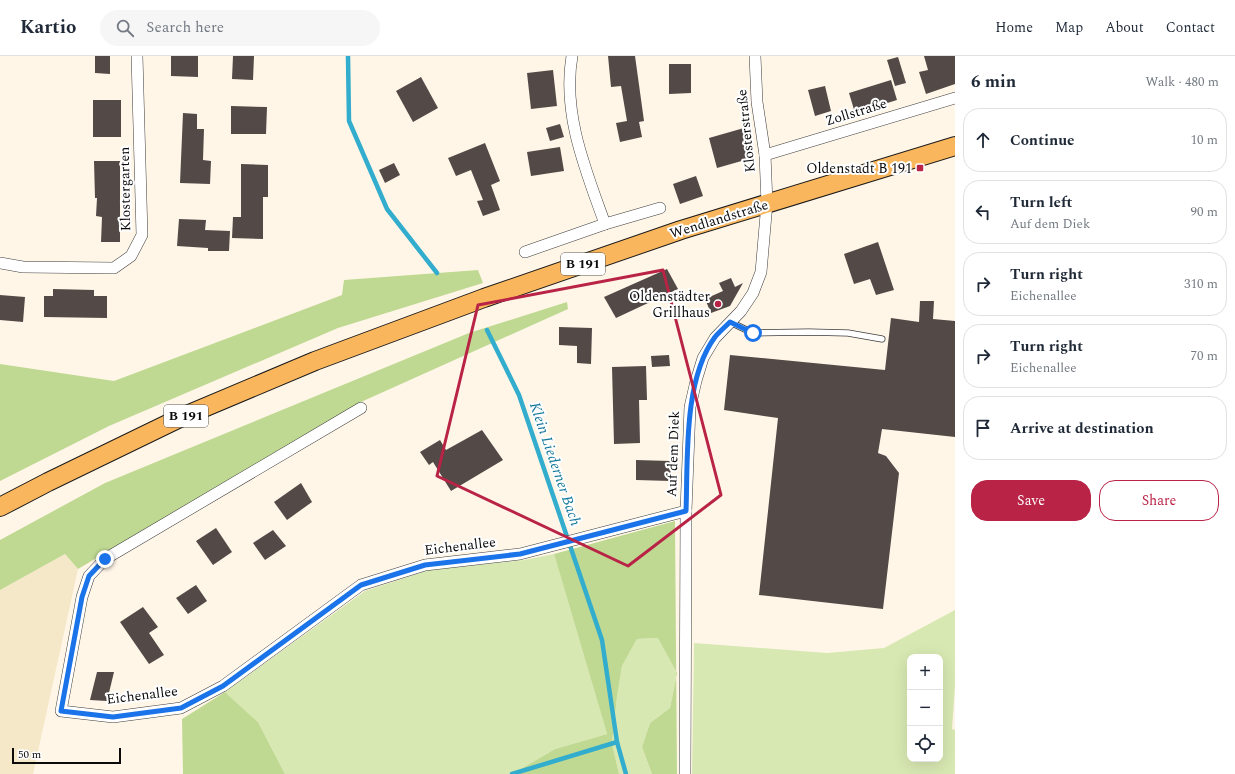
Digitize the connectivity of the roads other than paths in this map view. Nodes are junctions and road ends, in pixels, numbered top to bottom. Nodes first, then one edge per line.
1 (137, 56) edge
2 (572, 56) edge
3 (755, 56) edge
4 (955, 98) edge
5 (955, 146) edge
6 (765, 155) junction
7 (767, 203) junction
8 (660, 208) dead end
9 (605, 224) junction
10 (525, 252) dead end
11 (0, 263) edge
12 (730, 322) junction
13 (882, 339) dead end
14 (361, 408) dead end
15 (0, 507) edge
16 (686, 511) junction
17 (685, 774) edge

1 - 11 street, Klostergarten
2 - 9 street
3 - 6 street, Klosterstraße
4 - 6 street, Zollstraße
5 - 7 main road, Wendlandstraße / B 191
6 - 7 street, Klosterstraße
7 - 12 street, Auf dem Diek
7 - 15 main road, Wendlandstraße / B 191
8 - 9 street
9 - 10 street
12 - 13 lane
12 - 16 street, Auf dem Diek
14 - 16 street, Eichenallee
16 - 17 street, Auf dem Diek

